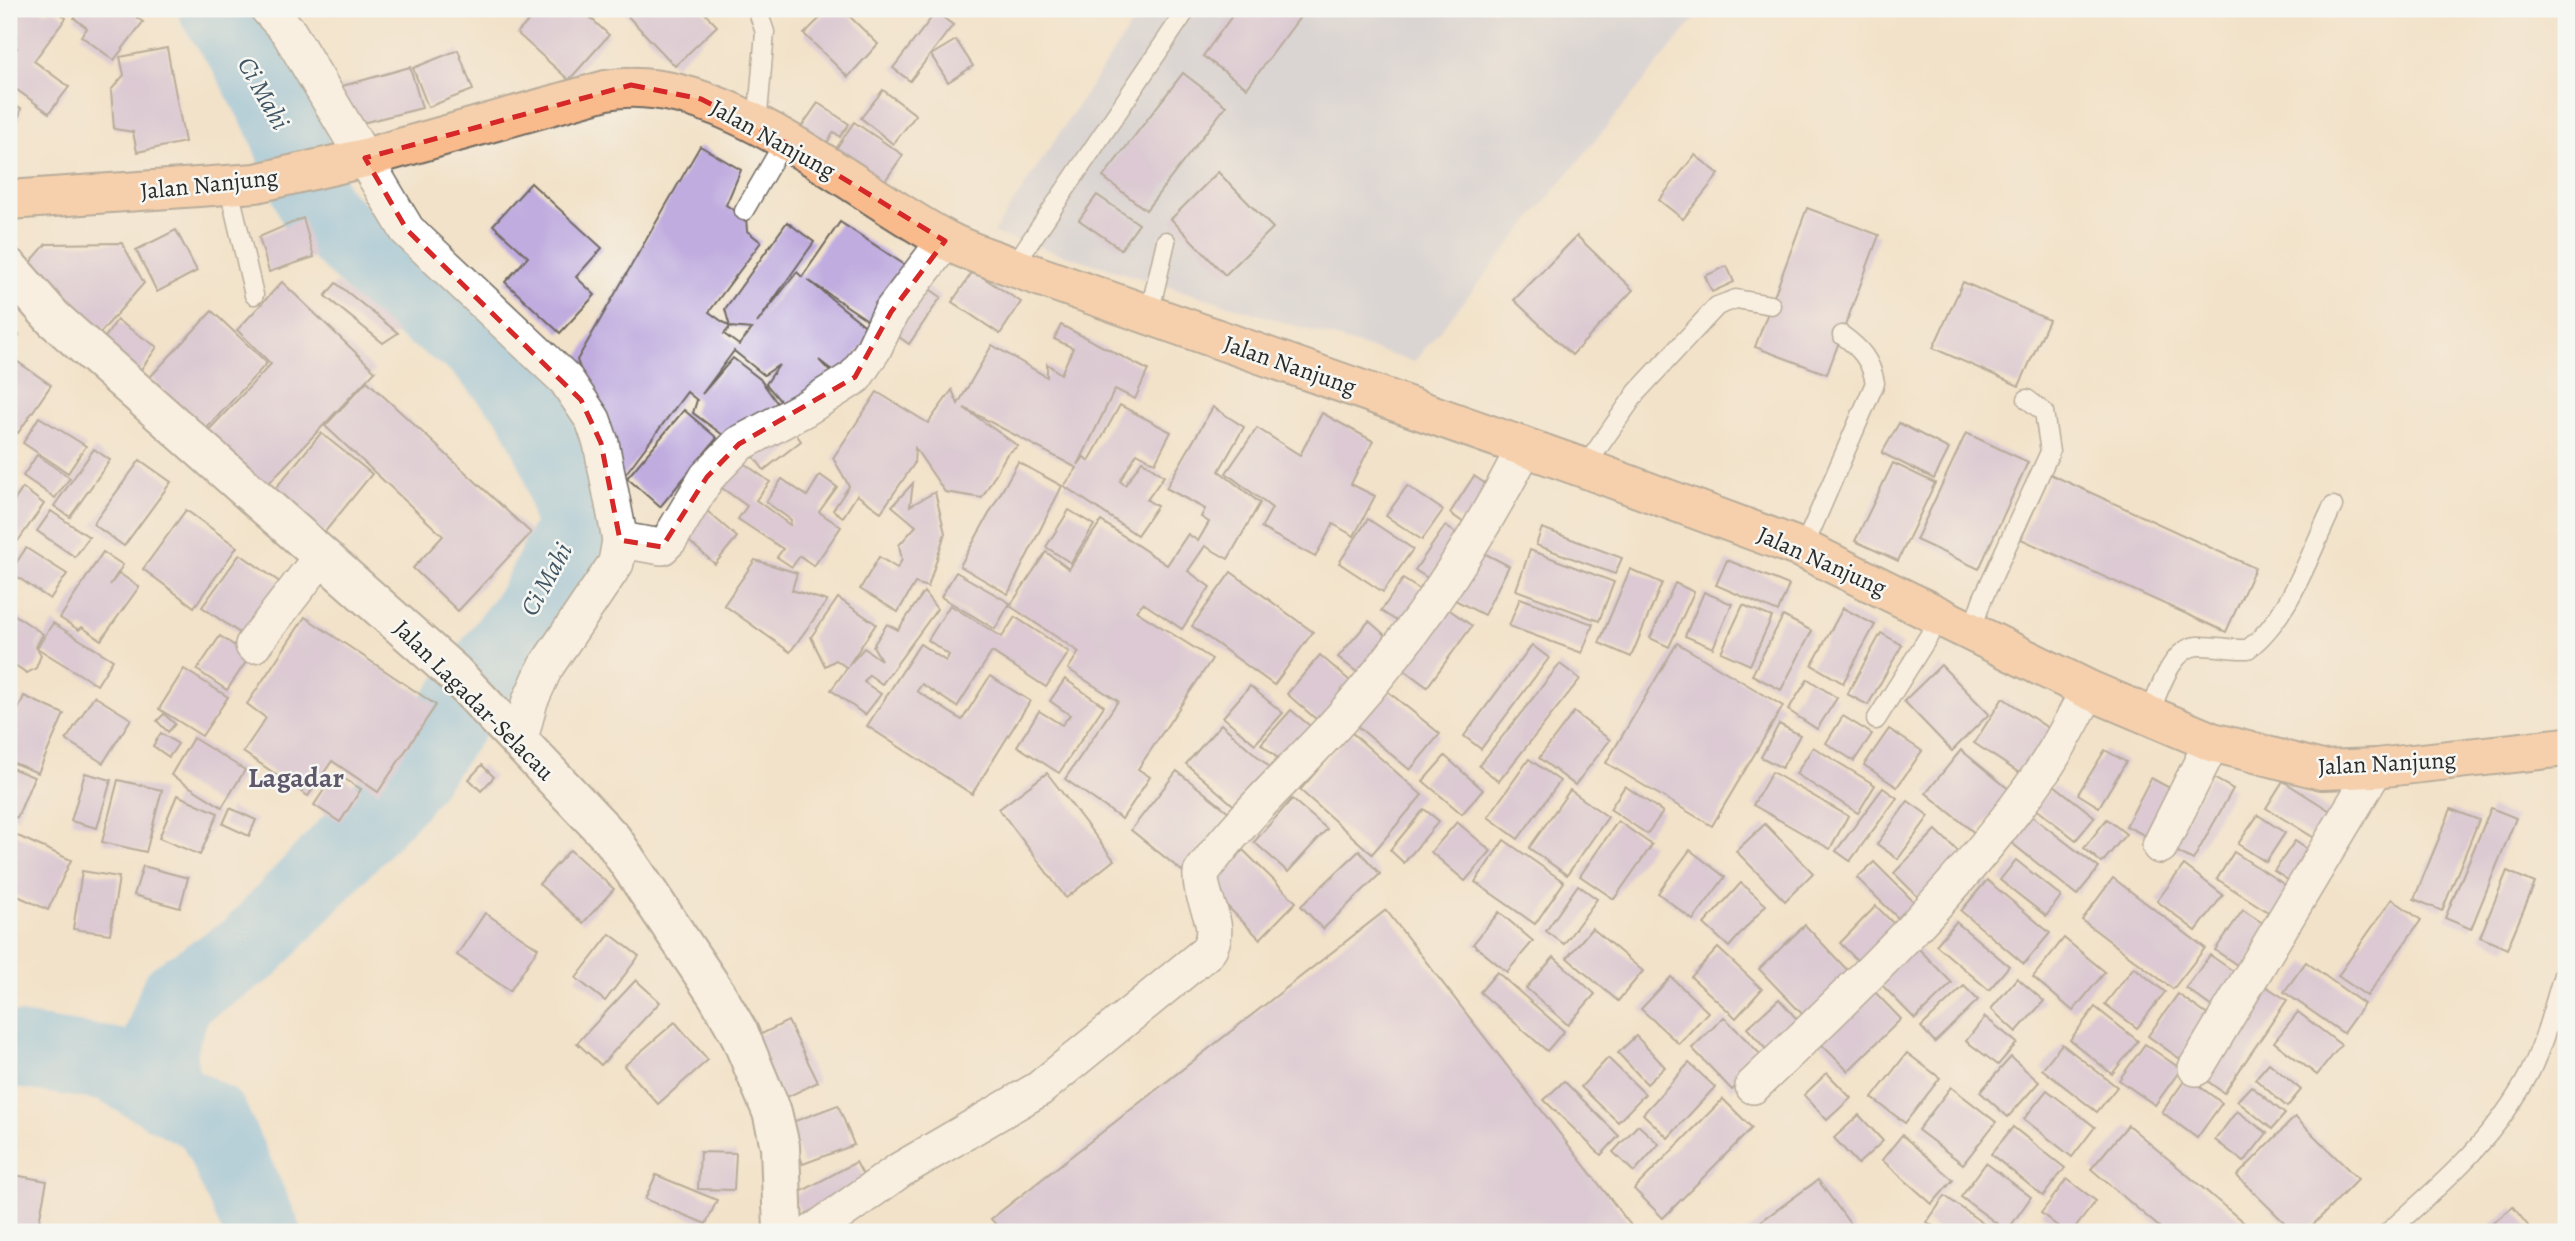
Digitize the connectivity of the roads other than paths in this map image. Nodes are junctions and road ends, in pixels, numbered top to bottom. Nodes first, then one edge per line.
1 (268, 9) edge
2 (1187, 9) edge
3 (760, 10) edge
4 (771, 134) junction
5 (365, 158) junction
6 (242, 183) junction
7 (9, 200) edge
8 (744, 211) dead end
9 (945, 240) junction
10 (1166, 241) dead end
11 (1013, 267) junction
12 (9, 268) edge
13 (254, 295) dead end
14 (1771, 304) dead end
15 (1149, 315) junction
16 (1842, 335) dead end
17 (2027, 399) dead end
18 (1525, 447) junction
19 (1584, 468) junction
20 (2333, 506) dead end
21 (620, 540) junction
22 (1803, 549) junction
23 (321, 557) junction
24 (1957, 622) junction
25 (253, 645) dead end
26 (2089, 690) junction
27 (2149, 715) junction
28 (1877, 720) dead end
29 (2211, 742) junction
30 (519, 743) junction
31 (2566, 747) edge
32 (2376, 768) junction
33 (2160, 846) dead end
34 (2566, 965) edge
35 (2196, 1068) dead end
36 (1753, 1086) dead end
37 (783, 1232) edge
38 (813, 1232) edge
39 (2388, 1232) edge

1 - 5 street
2 - 11 lane
3 - 4 lane
4 - 5 main road, Jalan Nanjung
4 - 8 lane
4 - 9 main road, Jalan Nanjung
5 - 6 main road, Jalan Nanjung
5 - 21 street
6 - 7 main road, Jalan Nanjung
6 - 13 lane
9 - 11 main road, Jalan Nanjung
9 - 21 street
10 - 15 lane
11 - 15 main road, Jalan Nanjung
12 - 23 street, Jalan Lagadar-Selacau
14 - 19 lane
15 - 18 main road, Jalan Nanjung
16 - 22 lane
17 - 24 lane
18 - 19 main road, Jalan Nanjung
18 - 38 street
19 - 22 main road, Jalan Nanjung
20 - 27 lane
21 - 30 street
22 - 24 main road, Jalan Nanjung
23 - 25 street
23 - 30 street, Jalan Lagadar-Selacau
24 - 26 main road, Jalan Nanjung
24 - 28 lane
26 - 27 main road, Jalan Nanjung
26 - 36 street
27 - 29 main road, Jalan Nanjung
29 - 32 main road, Jalan Nanjung
29 - 33 street
30 - 37 street, Jalan Lagadar-Selacau
31 - 32 main road, Jalan Nanjung
32 - 35 street
34 - 39 lane

